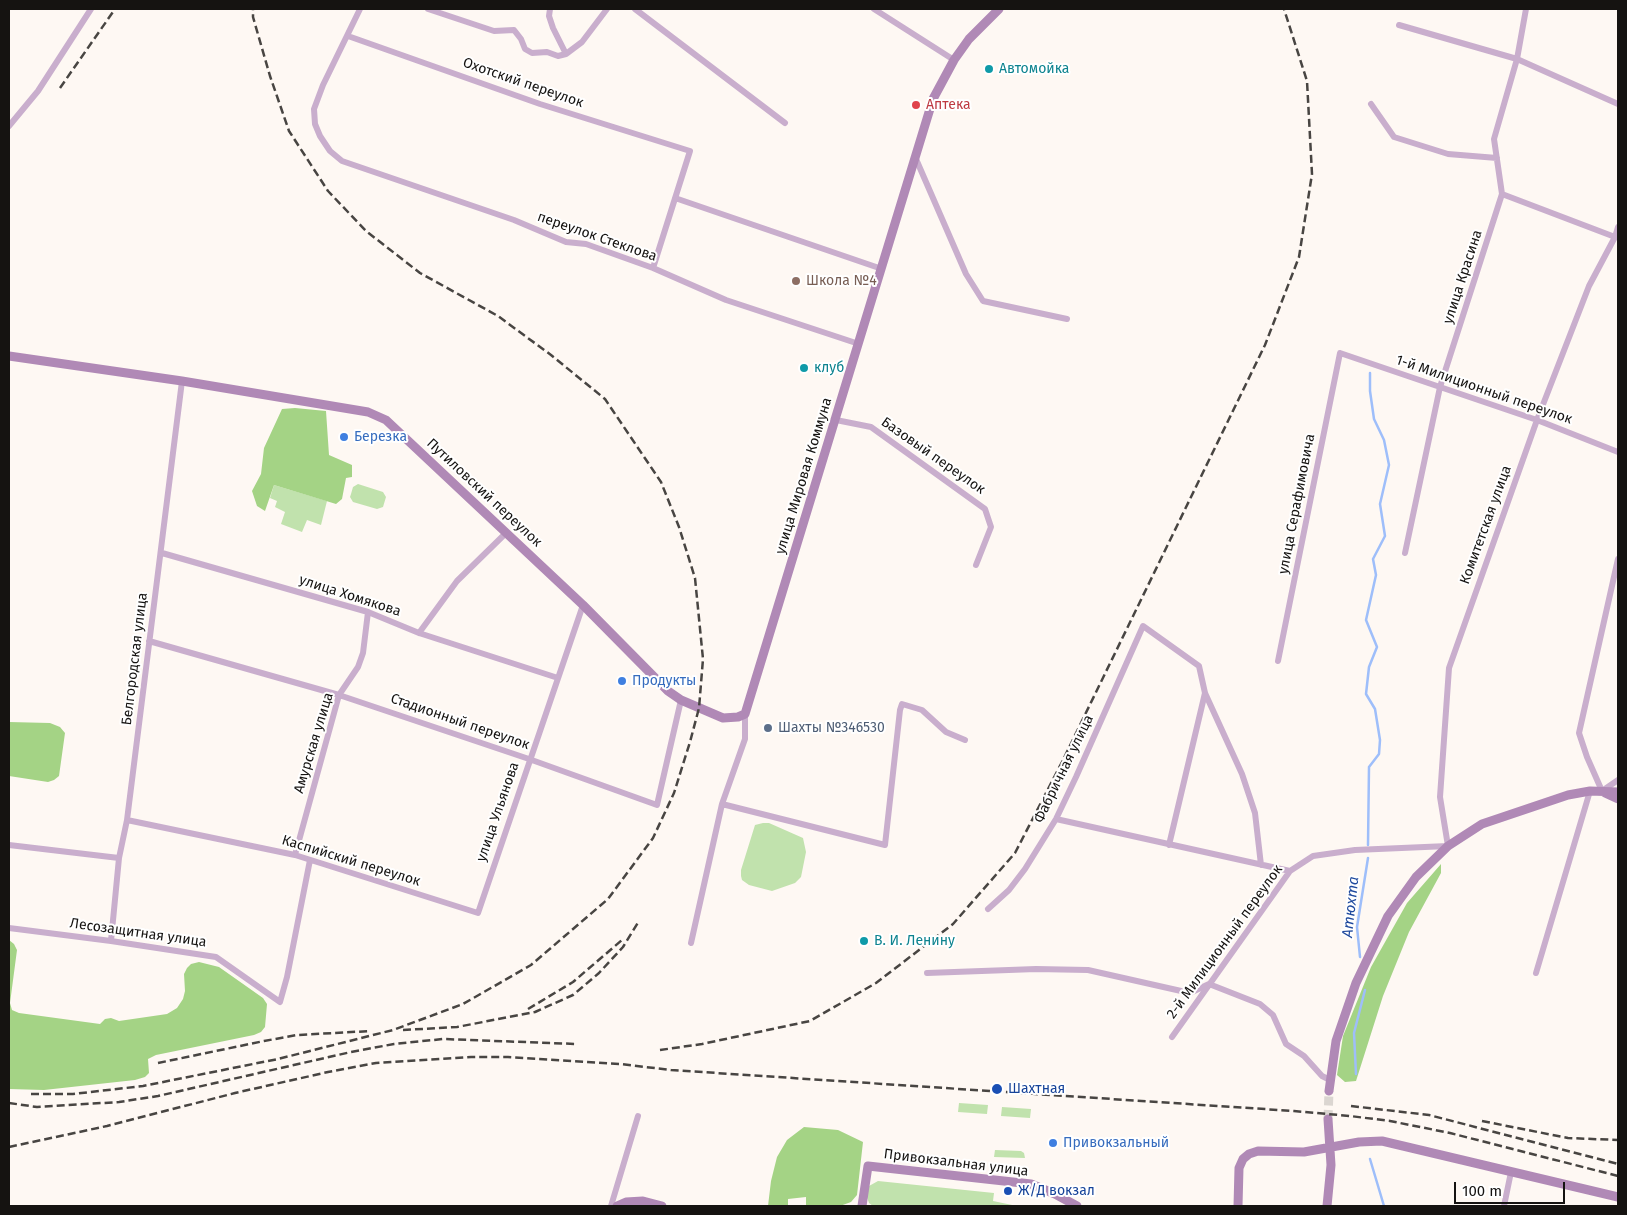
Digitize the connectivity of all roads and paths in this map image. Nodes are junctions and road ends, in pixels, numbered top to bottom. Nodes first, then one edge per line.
1 (91, 9) edge
2 (360, 9) edge
3 (428, 9) edge
4 (550, 9) edge
5 (607, 9) edge
6 (635, 9) edge
7 (874, 9) edge
8 (999, 9) edge
9 (1526, 9) edge
10 (1399, 25) dead end
11 (348, 36) junction
12 (566, 54) junction
13 (1517, 59) junction
14 (954, 60) junction
15 (1371, 104) dead end
16 (1618, 104) edge
17 (785, 123) dead end
18 (9, 126) edge
19 (1497, 158) junction
20 (916, 160) junction
21 (1502, 194) junction
22 (675, 198) junction
23 (1618, 227) edge
24 (1615, 237) junction
25 (653, 268) junction
26 (882, 269) junction
27 (1067, 319) dead end
28 (859, 344) junction
29 (1340, 353) joint
30 (9, 356) edge
31 (182, 381) junction
32 (1440, 387) junction
33 (836, 420) junction
34 (1536, 420) junction
35 (1618, 452) edge
36 (506, 533) junction
37 (162, 552) junction
38 (1405, 553) dead end
39 (1618, 559) edge
40 (976, 566) dead end
41 (583, 605) junction
42 (368, 612) junction
43 (419, 632) junction
44 (149, 641) junction
45 (1278, 661) dead end
46 (558, 678) junction
47 (1205, 694) junction
48 (339, 695) junction
49 (681, 700) junction
50 (745, 714) junction
51 (964, 740) dead end
52 (529, 759) junction
53 (1618, 780) edge
54 (1590, 791) junction
55 (1602, 791) junction
56 (1618, 792) edge
57 (1618, 799) edge
58 (722, 804) junction
59 (1056, 819) junction
60 (127, 820) junction
61 (9, 845) edge
62 (1169, 845) junction
63 (1448, 846) junction
64 (295, 855) junction
65 (119, 858) junction
66 (310, 860) junction
67 (1261, 865) junction
68 (1290, 871) junction
69 (988, 909) dead end
70 (478, 913) joint
71 (9, 928) edge
72 (111, 941) junction
73 (691, 943) dead end
74 (927, 973) dead end
75 (1536, 973) dead end
76 (1209, 984) junction
77 (1172, 1037) dead end
78 (1330, 1080) junction
79 (1329, 1091) tunnel mouth
80 (638, 1116) dead end
81 (1328, 1119) tunnel mouth
82 (1330, 1147) junction
83 (1511, 1172) junction
84 (1618, 1197) edge
85 (612, 1206) edge
86 (617, 1206) edge
87 (662, 1206) edge
88 (862, 1206) edge
89 (1077, 1206) edge
90 (1238, 1206) edge
91 (1327, 1206) edge
92 (1504, 1206) edge

1 - 18 street
2 - 11 street
3 - 12 street
4 - 12 street
5 - 12 street
6 - 17 street
7 - 14 street
8 - 14 main road, улица Мировая Коммуна
9 - 13 street, улица Красина
10 - 13 street
11 - 22 street, Охотский переулок
11 - 25 street, переулок Стеклова
13 - 16 street
13 - 19 street, улица Красина
14 - 20 main road, улица Мировая Коммуна
15 - 19 street
19 - 21 street, улица Красина
20 - 26 main road, улица Мировая Коммуна
20 - 27 street
21 - 24 street
21 - 32 street, улица Красина
22 - 25 street
22 - 26 street
23 - 24 street, Комитетская улица
24 - 34 street, Комитетская улица
25 - 28 street, переулок Стеклова
26 - 28 main road, улица Мировая Коммуна
28 - 33 main road, улица Мировая Коммуна
29 - 32 street, 1-й Милиционный переулок
29 - 45 street, улица Серафимовича
30 - 31 main road, Путиловский переулок
31 - 36 main road, Путиловский переулок
31 - 37 street, Белгородская улица
32 - 34 street, 1-й Милиционный переулок
32 - 38 street, улица Красина
33 - 40 street, Базовый переулок
33 - 50 main road, улица Мировая Коммуна
34 - 35 street, 1-й Милиционный переулок
34 - 63 street, Комитетская улица
36 - 41 main road, Путиловский переулок
36 - 43 street
37 - 42 street, улица Хомякова
37 - 44 street, Белгородская улица
39 - 55 street
41 - 46 street, улица Ульянова
41 - 49 main road, Путиловский переулок
42 - 43 street, улица Хомякова
42 - 48 street, Амурская улица
43 - 46 street, улица Хомякова
44 - 48 street, Стадионный переулок
44 - 60 street, Белгородская улица
46 - 52 street, улица Ульянова
47 - 59 street, Фабричная улица
47 - 62 street
47 - 67 street
48 - 52 street, Стадионный переулок
48 - 64 street, Амурская улица
49 - 50 main road, Путиловский переулок
49 - 52 street, Стадионный переулок
50 - 58 street, улица Мировая Коммуна
51 - 58 street
52 - 70 street, улица Ульянова
53 - 55 street
54 - 55 main road
54 - 63 main road
54 - 75 street
55 - 56 main road
55 - 57 main road
58 - 73 street, улица Мировая Коммуна
59 - 62 street
59 - 69 street, Фабричная улица
60 - 64 street, Каспийский переулок
60 - 65 street, Белгородская улица
61 - 65 street
62 - 67 street
63 - 68 street, 2-й Милиционный переулок
63 - 78 main road
64 - 66 street, Каспийский переулок
65 - 72 street, Белгородская улица
66 - 70 street, Каспийский переулок
66 - 72 street, Лесозащитная улица
67 - 68 street
68 - 76 street, 2-й Милиционный переулок
71 - 72 street, Лесозащитная улица
74 - 76 street
76 - 77 street, 2-й Милиционный переулок
76 - 78 street
78 - 79 main road
80 - 85 street
81 - 82 main road
82 - 83 main road
82 - 90 main road
82 - 91 main road
83 - 84 main road
83 - 92 street
86 - 87 main road
88 - 89 main road, Привокзальная улица

